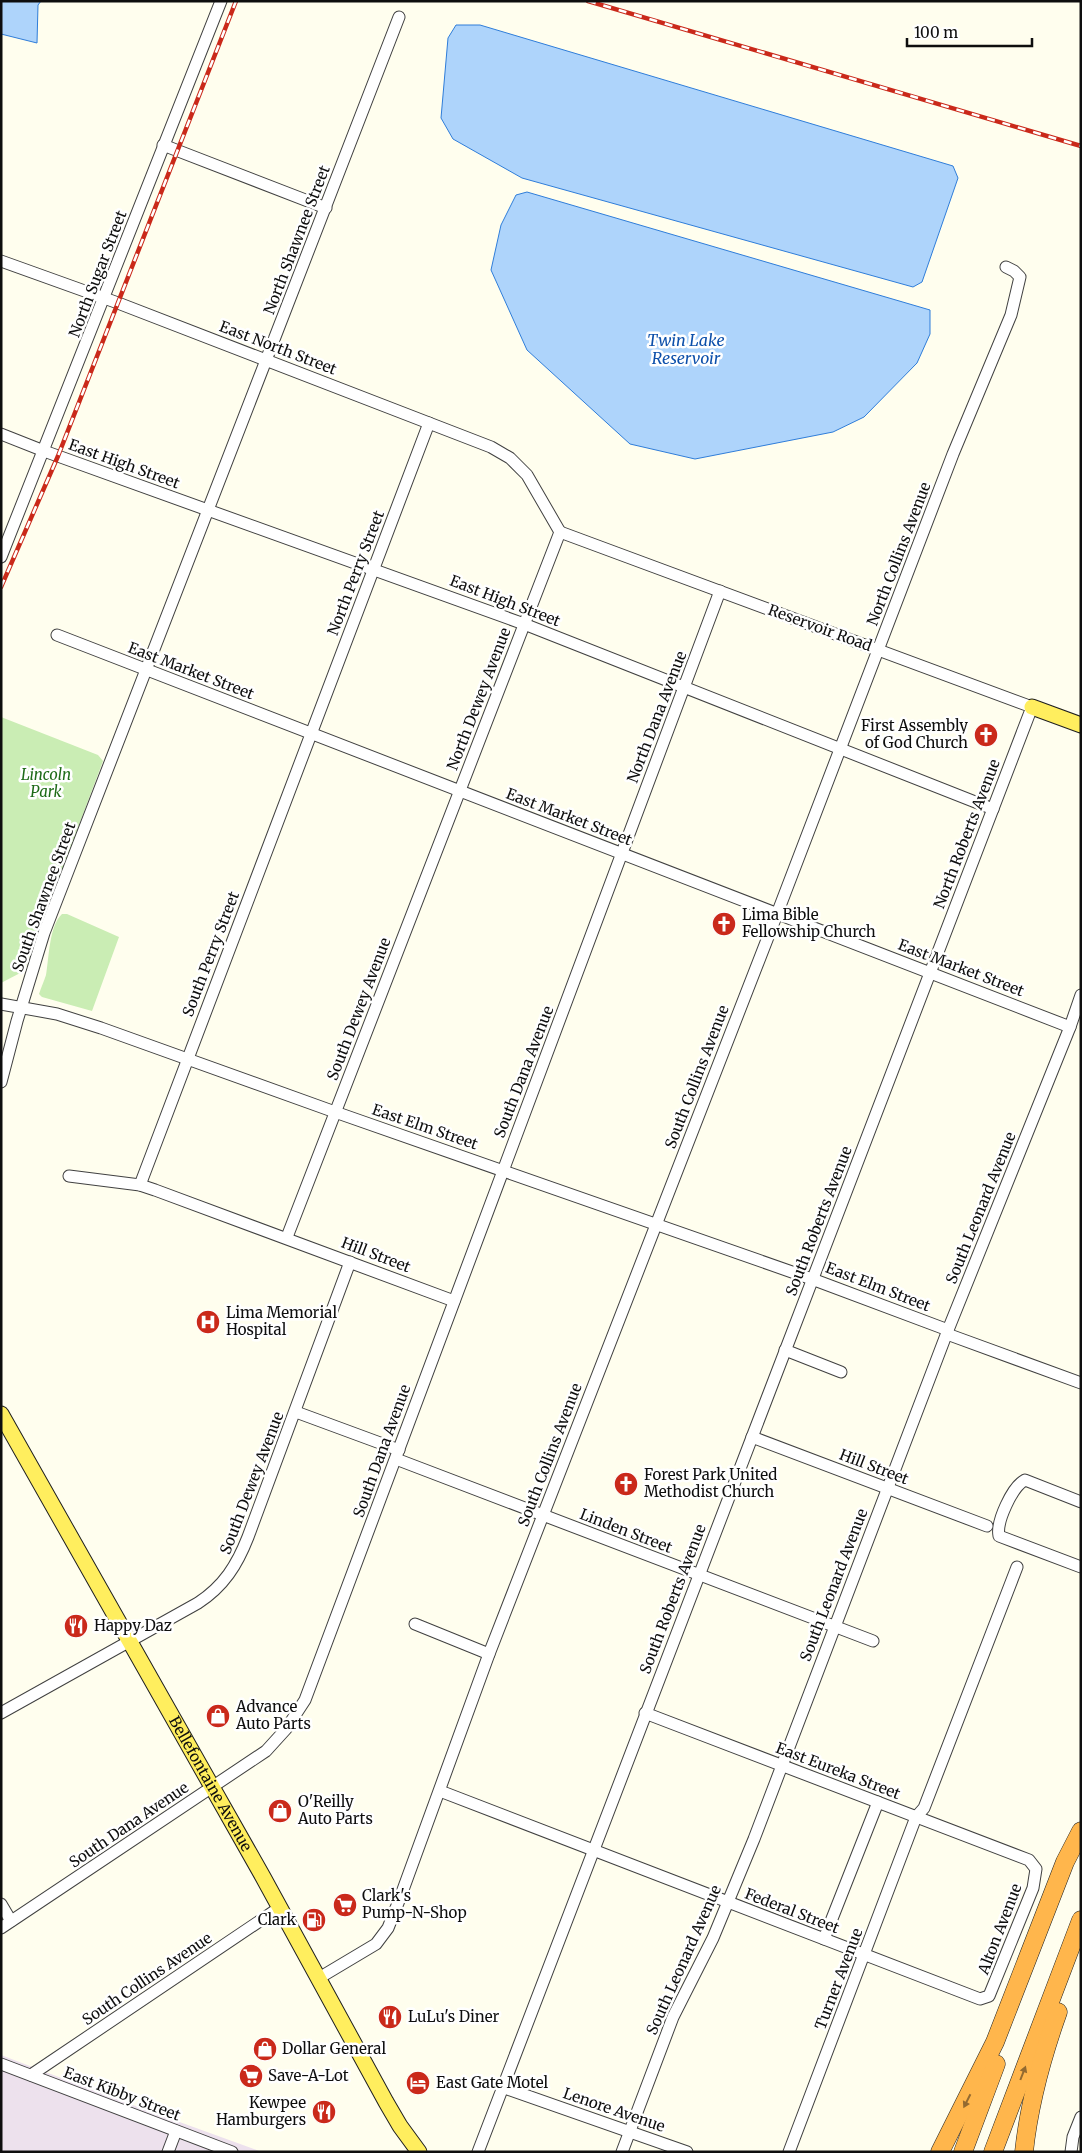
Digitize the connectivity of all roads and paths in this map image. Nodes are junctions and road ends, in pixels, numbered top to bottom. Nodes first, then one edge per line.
1 (221, 1) edge
2 (399, 17) dead end
3 (163, 145) junction
4 (326, 208) junction
5 (1, 261) edge
6 (1006, 267) dead end
7 (105, 298) junction
8 (267, 360) junction
9 (429, 423) junction
10 (1, 434) edge
11 (44, 451) junction
12 (209, 511) junction
13 (560, 532) junction
14 (1, 557) edge
15 (374, 569) junction
16 (720, 591) junction
17 (524, 624) junction
18 (57, 635) dead end
19 (878, 650) junction
20 (147, 670) junction
21 (684, 686) junction
22 (1032, 707) junction
23 (1081, 724) edge
24 (311, 734) junction
25 (841, 747) junction
26 (459, 791) junction
27 (993, 808) junction
28 (622, 854) junction
29 (777, 914) junction
30 (930, 973) junction
31 (1081, 995) edge
32 (1, 1004) edge
33 (21, 1007) junction
34 (1070, 1027) junction
35 (187, 1059) junction
36 (1, 1082) edge
37 (335, 1112) junction
38 (503, 1170) junction
39 (69, 1176) dead end
40 (140, 1185) junction
41 (656, 1224) junction
42 (287, 1237) junction
43 (350, 1262) junction
44 (812, 1278) junction
45 (454, 1301) junction
46 (948, 1332) junction
47 (785, 1350) junction
48 (841, 1372) dead end
49 (1081, 1383) edge
50 (296, 1412) junction
51 (1, 1414) edge
52 (752, 1437) junction
53 (397, 1454) junction
54 (888, 1489) junction
55 (1081, 1502) edge
56 (543, 1515) junction
57 (986, 1526) dead end
58 (1017, 1567) dead end
59 (1081, 1567) edge
60 (698, 1575) junction
61 (415, 1624) dead end
62 (834, 1627) junction
63 (128, 1641) junction
64 (873, 1641) dead end
65 (489, 1654) junction
66 (1, 1713) edge
67 (645, 1714) junction
68 (782, 1765) junction
69 (212, 1787) junction
70 (440, 1791) junction
71 (878, 1802) junction
72 (916, 1817) junction
73 (1081, 1830) edge
74 (1081, 1839) edge
75 (593, 1850) junction
76 (1019, 1856) joint
77 (727, 1902) junction
78 (1, 1904) edge
79 (279, 1908) junction
80 (1081, 1920) edge
81 (11, 1921) junction
82 (1, 1928) edge
83 (824, 1939) junction
84 (1081, 1948) edge
85 (864, 1954) junction
86 (319, 1978) junction
87 (992, 1992) joint
88 (1, 2064) edge
89 (31, 2076) junction
90 (502, 2087) junction
91 (1081, 2117) edge
92 (176, 2131) junction
93 (629, 2132) junction
94 (168, 2152) edge
95 (232, 2152) edge
96 (419, 2152) edge
97 (478, 2152) edge
98 (622, 2152) edge
99 (687, 2152) edge
100 (789, 2152) edge
101 (940, 2152) edge
102 (963, 2152) edge
103 (993, 2152) edge
104 (1024, 2152) edge
105 (1071, 2152) edge

1 - 3 street, North Sugar Street
2 - 4 street, North Shawnee Street
3 - 4 street
3 - 7 street, North Sugar Street
4 - 8 street, North Shawnee Street
5 - 7 street, East North Street
6 - 19 street, North Collins Avenue
7 - 8 street, East North Street
7 - 11 street, North Sugar Street
8 - 9 street, East North Street
8 - 12 street, North Shawnee Street
9 - 13 street, East North Street
9 - 15 street, North Perry Street
10 - 11 street, East High Street
11 - 12 street, East High Street
11 - 14 street, North Sugar Street
12 - 15 street, East High Street
12 - 20 street, North Shawnee Street
13 - 16 street, Reservoir Road
13 - 17 street, North Dewey Avenue
15 - 17 street, East High Street
15 - 24 street, North Perry Street
16 - 19 street, Reservoir Road
16 - 21 street, North Dana Avenue
17 - 21 street, East High Street
17 - 26 street, North Dewey Avenue
18 - 20 street, East Market Street
19 - 22 street, Reservoir Road
19 - 25 street, North Collins Avenue
20 - 24 street, East Market Street
20 - 33 street, South Shawnee Street
21 - 25 street, East High Street
21 - 28 street, North Dana Avenue
22 - 23 main road, Reservoir Road
22 - 27 street, North Roberts Avenue
24 - 26 street, East Market Street
24 - 35 street, South Perry Street
25 - 27 street, East High Street
25 - 29 street, North Collins Avenue
26 - 28 street, East Market Street
26 - 37 street, South Dewey Avenue
27 - 30 street, North Roberts Avenue
28 - 29 street, East Market Street
28 - 38 street, South Dana Avenue
29 - 30 street, East Market Street
29 - 41 street, South Collins Avenue
30 - 34 street, East Market Street
30 - 44 street, South Roberts Avenue
31 - 34 street, South Leonard Avenue
32 - 33 street, East Elm Street
33 - 35 street, East Elm Street
33 - 36 street, South Shawnee Street
34 - 46 street, South Leonard Avenue
35 - 37 street, East Elm Street
35 - 40 street, South Perry Street
37 - 38 street, East Elm Street
37 - 42 street, South Dewey Avenue
38 - 41 street, East Elm Street
38 - 45 street, South Dana Avenue
39 - 40 street
40 - 42 street, Hill Street
41 - 44 street, East Elm Street
41 - 56 street, South Collins Avenue
42 - 43 street, Hill Street
43 - 45 street, Hill Street
43 - 50 street, South Dewey Avenue
44 - 46 street, East Elm Street
44 - 47 street, South Roberts Avenue
45 - 53 street, South Dana Avenue
46 - 49 street, East Elm Street
46 - 54 street, South Leonard Avenue
47 - 48 street
47 - 52 street, South Roberts Avenue
50 - 53 street, Linden Street
50 - 63 street, South Dewey Avenue
51 - 63 main road, Bellefontaine Avenue
52 - 54 street, Hill Street
52 - 60 street, South Roberts Avenue
53 - 56 street, Linden Street
53 - 69 street, South Dana Avenue
54 - 57 street, Hill Street
54 - 62 street, South Leonard Avenue
55 - 59 street
56 - 60 street, Linden Street
56 - 65 street, South Collins Avenue
58 - 72 street, Turner Avenue
60 - 62 street, Linden Street
60 - 67 street, South Roberts Avenue
61 - 65 street
62 - 64 street, Linden Street
62 - 68 street, South Leonard Avenue
63 - 66 street, South Dewey Avenue
63 - 69 main road, Bellefontaine Avenue
65 - 70 street, South Collins Avenue
67 - 68 street, East Eureka Street
67 - 75 street, South Roberts Avenue
68 - 71 street, East Eureka Street
68 - 77 street, South Leonard Avenue
69 - 79 main road, Bellefontaine Avenue
69 - 81 street, South Dana Avenue
70 - 75 street, Federal Street
70 - 86 street, South Collins Avenue
71 - 72 street, East Eureka Street
71 - 83 street
72 - 76 street, East Eureka Street
72 - 85 street, Turner Avenue
73 -> 101 highway
74 - 102 highway
75 - 77 street, Federal Street
75 - 90 street, South Roberts Avenue
76 - 87 street, Alton Avenue
77 - 83 street, Federal Street
77 - 93 street, South Leonard Avenue
78 - 81 street
79 - 86 main road, Bellefontaine Avenue
79 - 89 street, South Collins Avenue
103 -> 80 highway
81 - 82 street, South Dana Avenue
83 - 85 street, Federal Street
84 - 104 highway
85 - 87 street, Federal Street
85 - 100 street, Turner Avenue
86 - 96 main road, Bellefontaine Avenue
88 - 89 street, East Kibby Street
89 - 92 street, East Kibby Street
90 - 93 street, Lenore Avenue
90 - 97 street, South Roberts Avenue
91 - 105 street
92 - 94 street
92 - 95 street, East Kibby Street
93 - 98 street, South Leonard Avenue
93 - 99 street, Lenore Avenue

